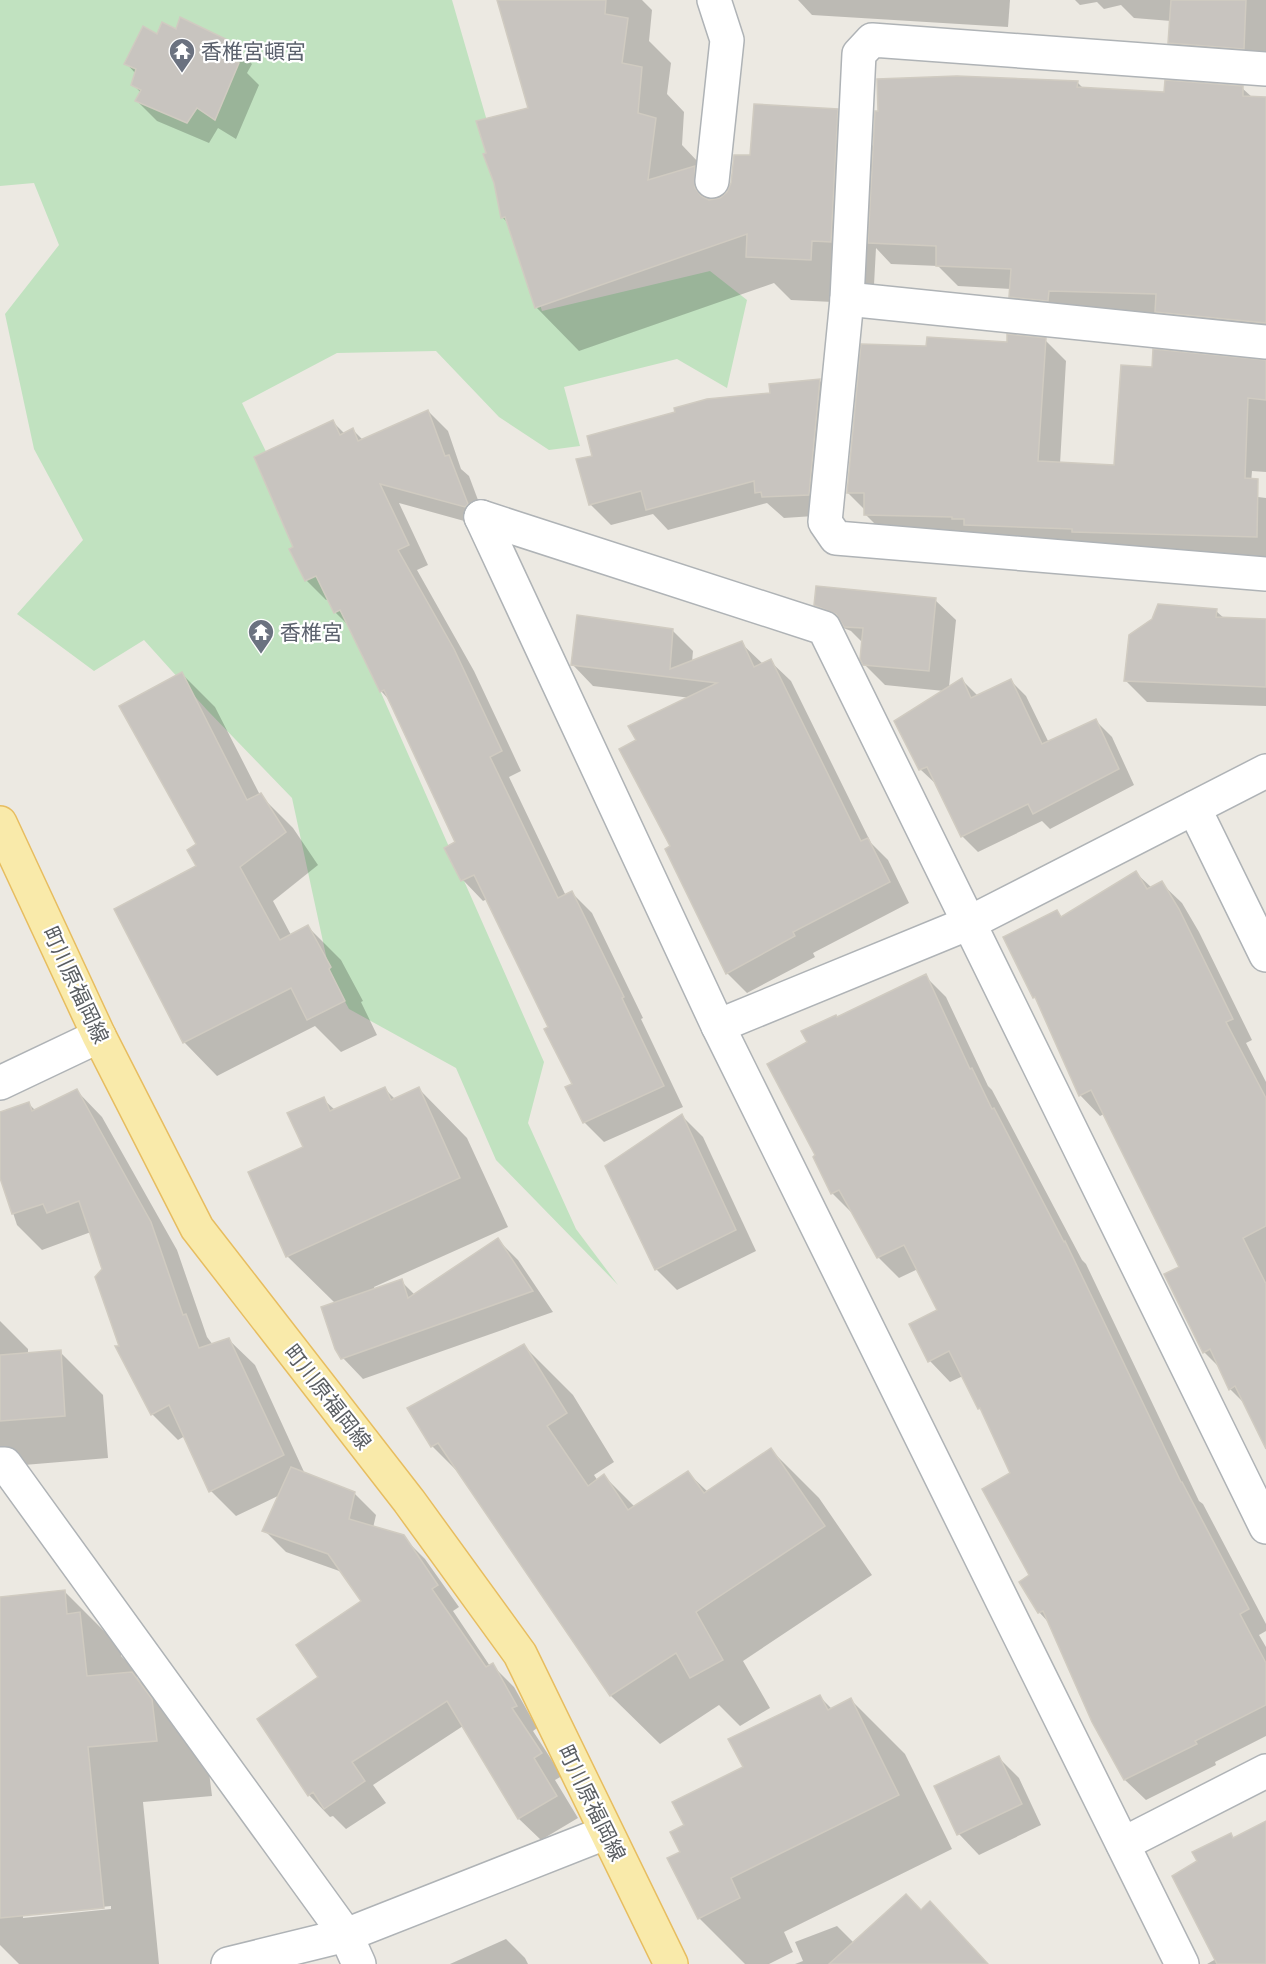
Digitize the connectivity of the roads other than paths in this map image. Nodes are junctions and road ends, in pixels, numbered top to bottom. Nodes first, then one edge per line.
1 (714, 0) edge
2 (1266, 69) edge
3 (712, 181) dead end
4 (847, 299) junction
5 (1266, 342) edge
6 (1266, 574) edge
7 (1266, 771) edge
8 (1194, 808) junction
9 (0, 823) edge
10 (969, 923) junction
11 (1266, 955) edge
12 (718, 1026) junction
13 (99, 1036) junction
14 (0, 1083) edge
15 (0, 1464) edge
16 (1266, 1527) edge
17 (1266, 1771) edge
18 (605, 1833) junction
19 (1123, 1844) junction
20 (352, 1950) edge
21 (228, 1964) edge
22 (671, 1964) edge
23 (1182, 1964) edge

1 - 3 street
2 - 4 street
4 - 5 street
4 - 6 street
7 - 8 street
8 - 10 street
8 - 11 street
9 - 13 main road, 町川原福岡線
10 - 12 street
10 - 12 street
10 - 16 street
12 - 19 street
13 - 14 street
13 - 18 main road, 町川原福岡線
15 - 20 street
17 - 19 street
18 - 20 street
18 - 22 main road, 町川原福岡線
19 - 23 street
20 - 21 street

